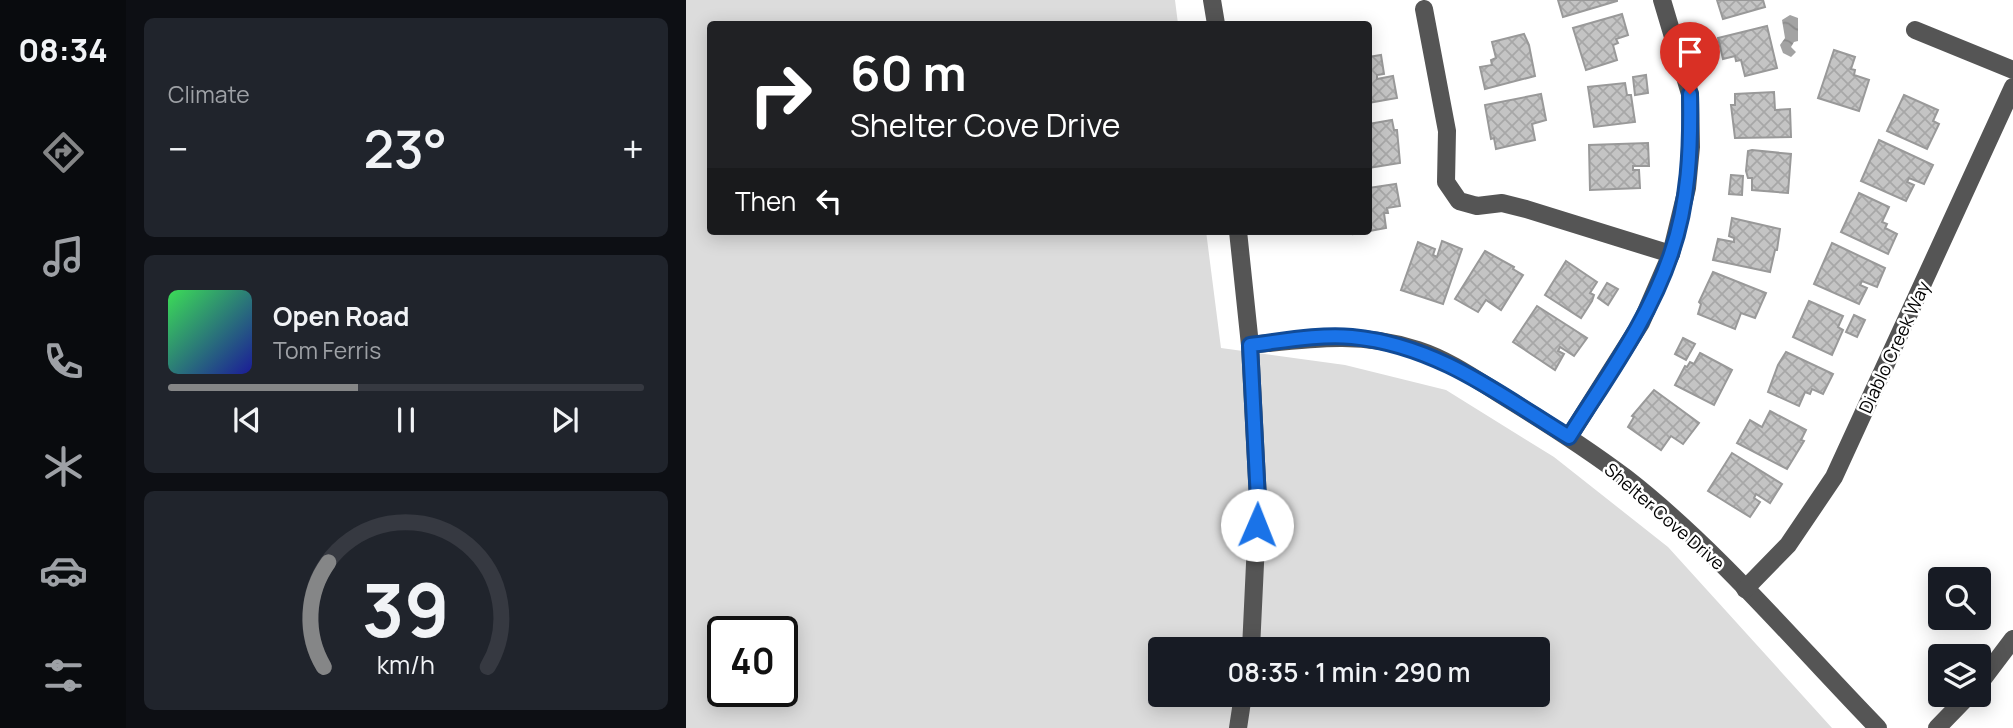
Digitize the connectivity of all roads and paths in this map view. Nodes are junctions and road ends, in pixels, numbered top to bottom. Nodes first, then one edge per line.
1 (1212, 0) edge
2 (1662, 0) edge
3 (1424, 9) dead end
4 (1216, 21) edge
5 (1915, 30) dead end
6 (2013, 70) edge
7 (2013, 87) edge
8 (1238, 235) edge
9 (1671, 254) junction
10 (1250, 345) junction
11 (1569, 437) junction
12 (1745, 589) junction
13 (1252, 637) edge
14 (2013, 639) edge
15 (1991, 668) edge
16 (1241, 707) edge
17 (1957, 707) edge
18 (1237, 728) edge
19 (1878, 728) edge
20 (1937, 728) edge

1 - 4 street
2 - 9 street
3 - 9 street
5 - 6 street
7 - 12 street, Diablo Creek Way
8 - 10 street
9 - 11 street
10 - 11 street, Shelter Cove Drive
10 - 13 street
11 - 12 street, Shelter Cove Drive
12 - 19 street, Shelter Cove Drive
14 - 15 street
16 - 18 street
17 - 20 street

